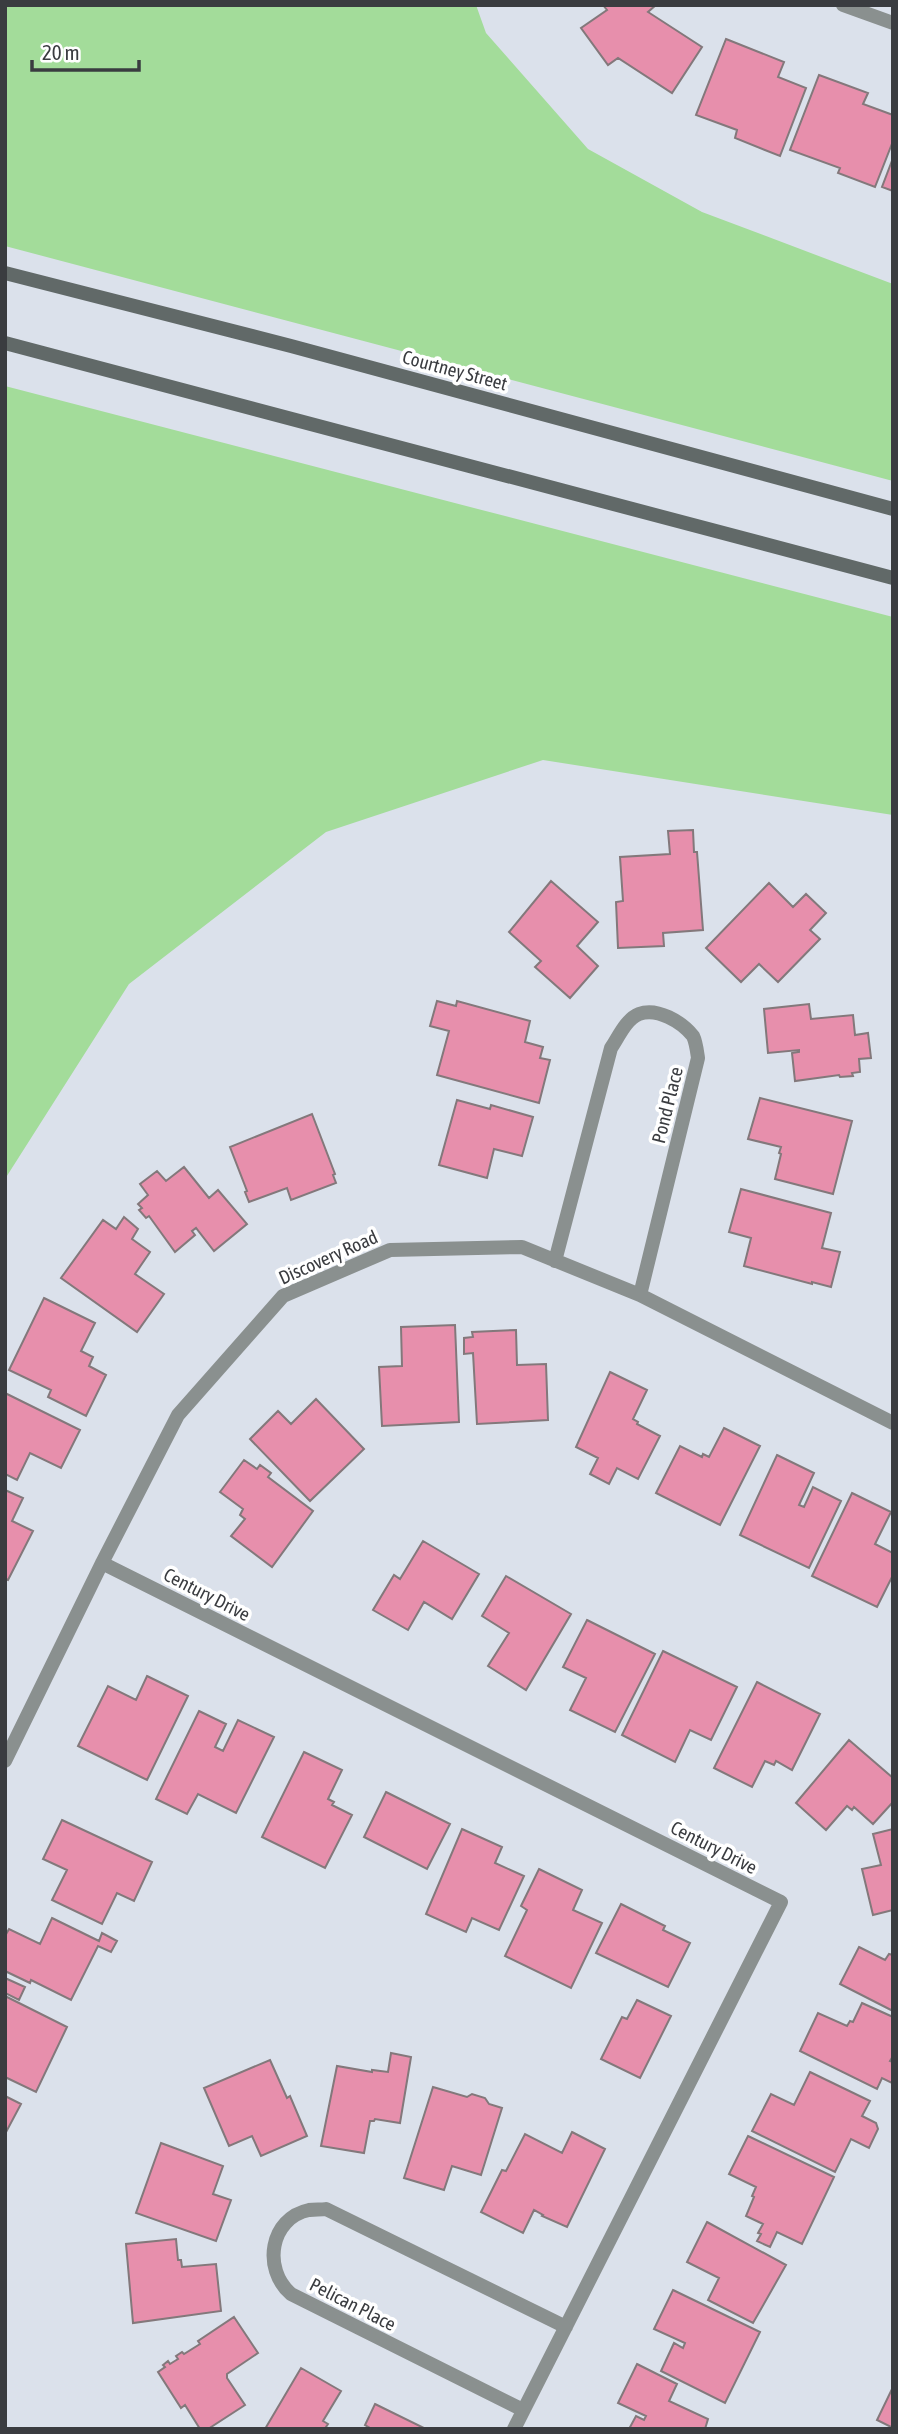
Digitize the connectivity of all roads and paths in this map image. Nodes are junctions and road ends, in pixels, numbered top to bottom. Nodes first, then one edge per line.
1 (843, 5) edge
2 (893, 23) edge
3 (5, 273) edge
4 (5, 343) edge
5 (893, 509) edge
6 (893, 578) edge
7 (555, 1261) junction
8 (640, 1295) junction
9 (893, 1423) edge
10 (102, 1563) junction
11 (5, 1761) edge
12 (566, 2327) junction
13 (523, 2410) junction
14 (514, 2429) edge

1 - 2 street
3 - 5 street, Courtney Street
4 - 6 street
7 - 8 street, Discovery Road
7 - 8 street, Pond Place
7 - 10 street, Discovery Road
8 - 9 street, Discovery Road
10 - 11 street, Discovery Road
10 - 12 street, Century Drive
12 - 13 street, Century Drive
12 - 13 street, Pelican Place
13 - 14 street, Century Drive

